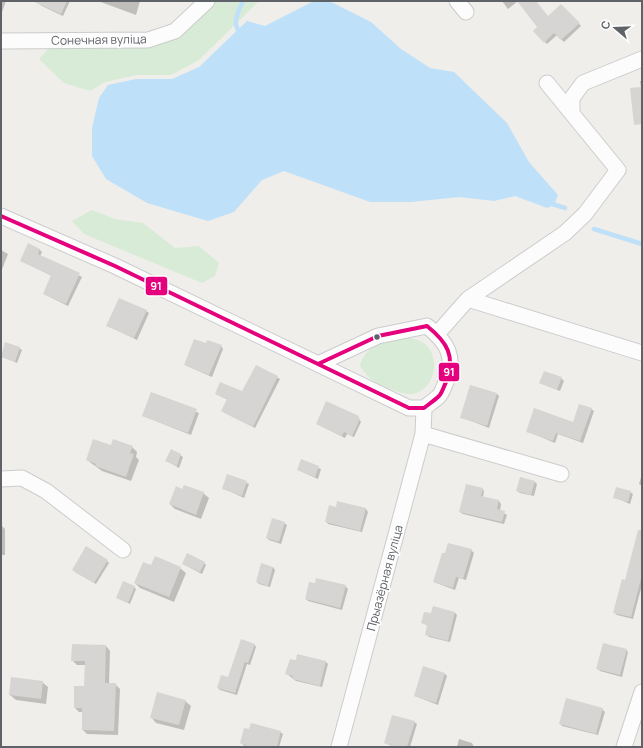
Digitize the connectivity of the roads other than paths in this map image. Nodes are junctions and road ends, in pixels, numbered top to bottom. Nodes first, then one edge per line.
1 (207, 1) edge
2 (1, 42) edge
3 (642, 59) edge
4 (547, 83) dead end
5 (572, 113) junction
6 (1, 216) edge
7 (468, 299) junction
8 (437, 334) junction
9 (642, 353) edge
10 (318, 364) junction
11 (424, 408) junction
12 (423, 434) junction
13 (561, 474) dead end
14 (1, 479) edge
15 (123, 550) dead end
16 (642, 692) edge
17 (339, 747) edge
18 (624, 747) edge

1 - 2 street, Сонечная вуліца
3 - 5 street
4 - 5 street
5 - 7 street
6 - 10 street
7 - 8 street
7 - 9 street
8 - 10 street
8 - 11 street
10 - 11 street
11 - 12 street, Прыазёрная вуліца
12 - 13 street
12 - 17 street, Прыазёрная вуліца
14 - 15 street
16 - 18 street

